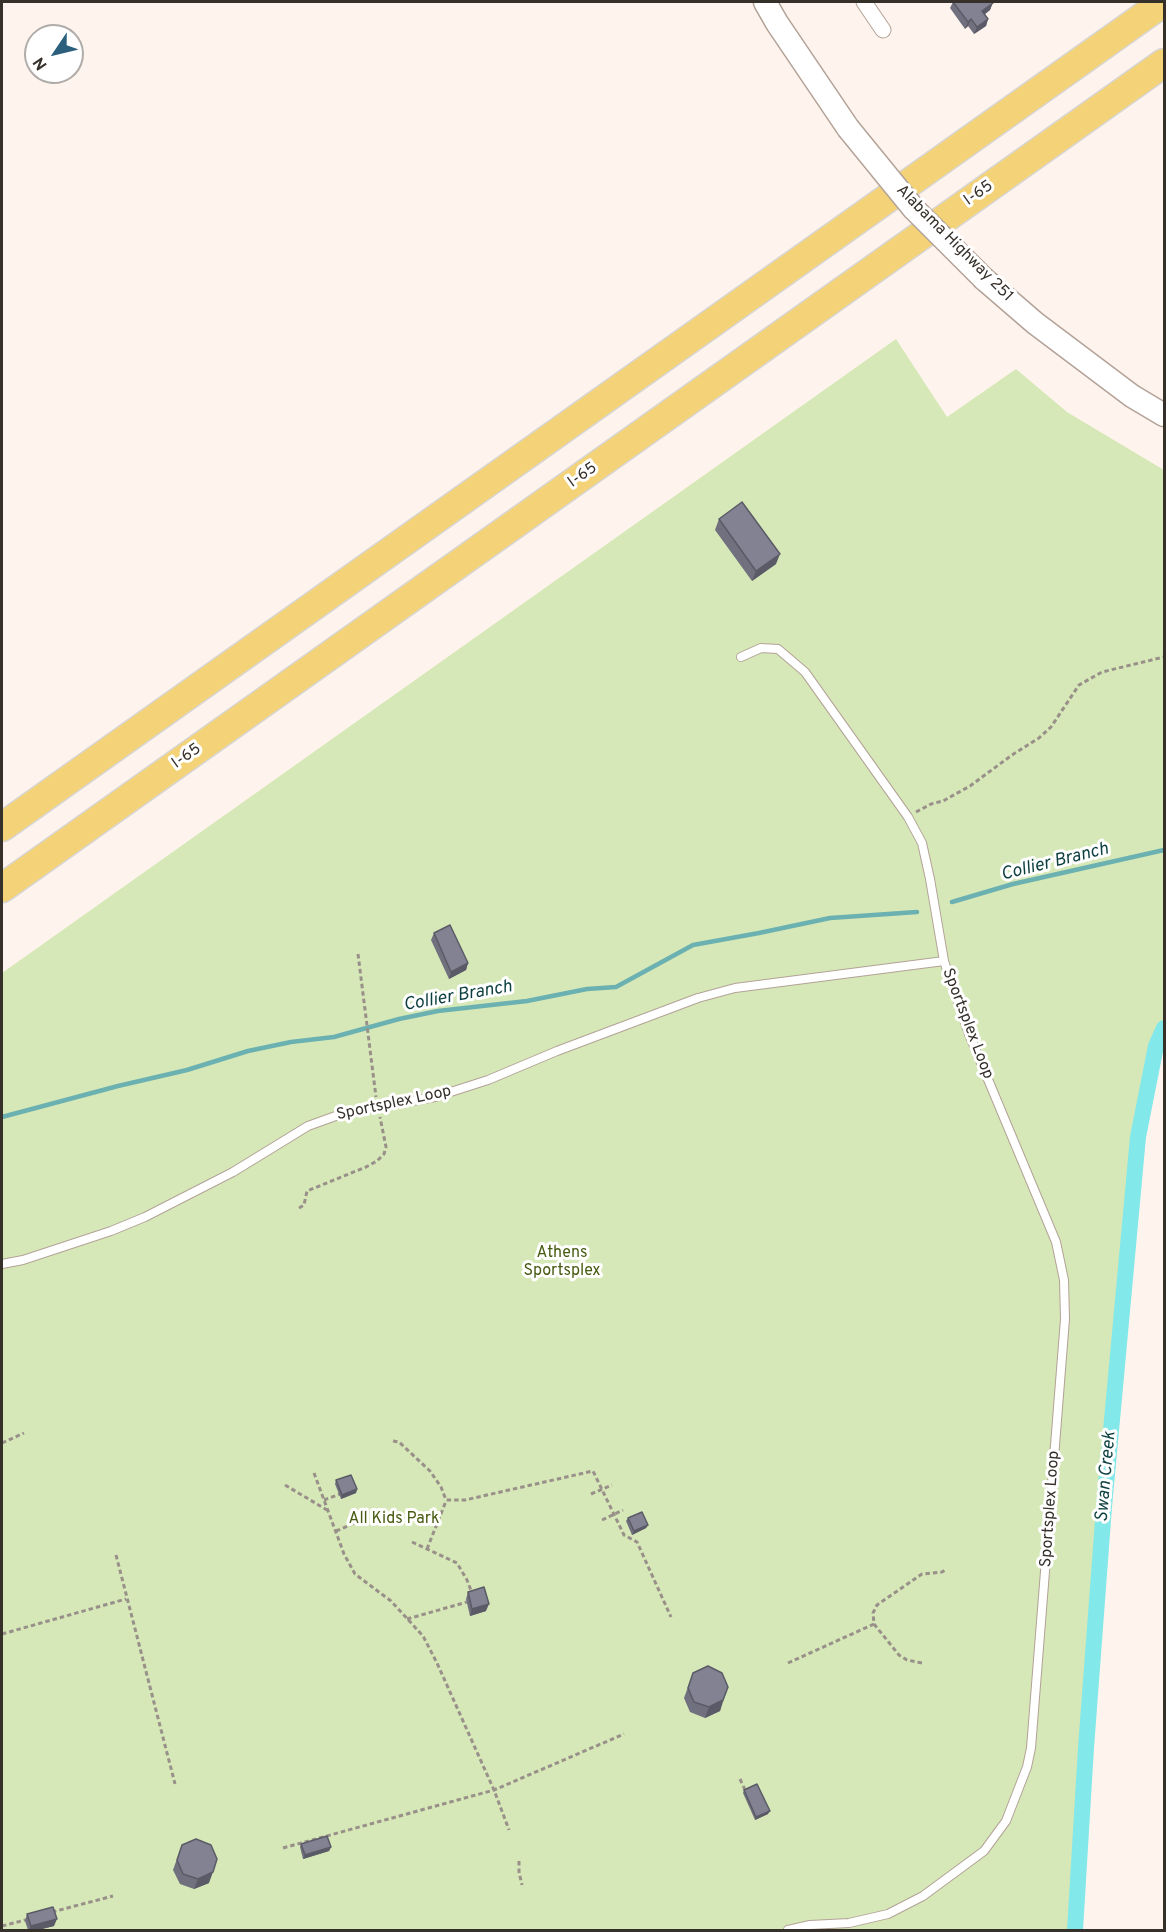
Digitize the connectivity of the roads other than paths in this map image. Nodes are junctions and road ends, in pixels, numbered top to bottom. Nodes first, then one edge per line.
1 (765, 2) edge
2 (864, 2) edge
3 (1164, 2) edge
4 (883, 30) dead end
5 (1164, 63) edge
6 (1164, 415) edge
7 (741, 657) dead end
8 (2, 827) edge
9 (2, 888) edge
10 (944, 961) junction
11 (2, 1264) edge
12 (788, 1930) edge

1 - 6 main road, Alabama Highway 251, bridge
2 - 4 street
3 - 8 highway
5 - 9 highway, I-65
7 - 10 lane, Sportsplex Loop
10 - 11 lane, Sportsplex Loop
10 - 12 lane, Sportsplex Loop

